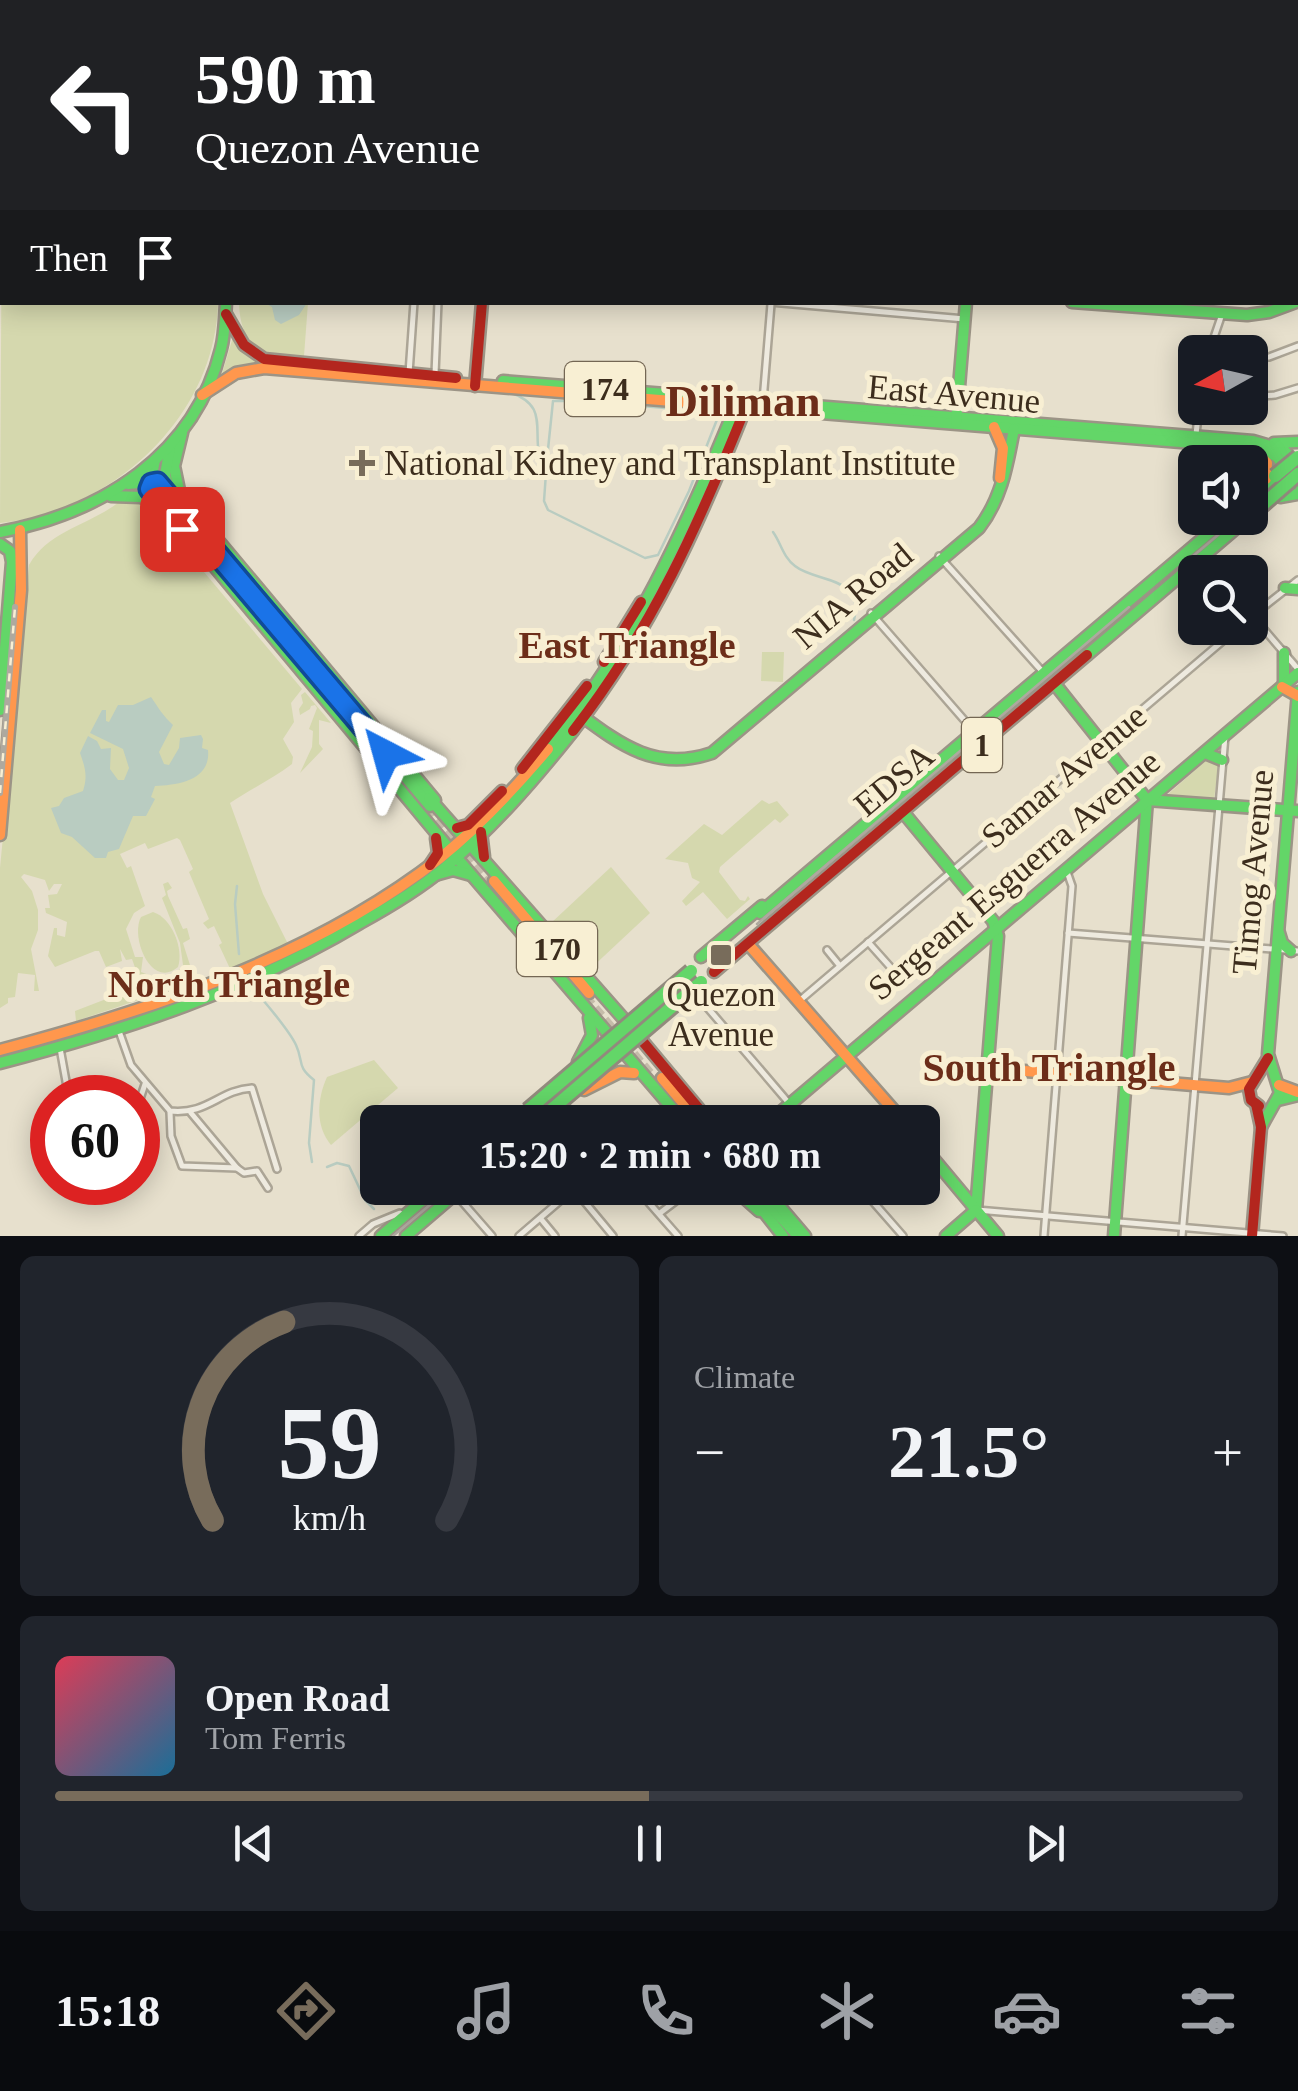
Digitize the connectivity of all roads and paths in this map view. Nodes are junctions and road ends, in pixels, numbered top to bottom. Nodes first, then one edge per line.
1 (414, 305) edge
2 (438, 305) edge
3 (482, 305) edge
4 (769, 305) edge
5 (806, 305) edge
6 (966, 305) edge
7 (1132, 305) edge
8 (1288, 305) edge
9 (226, 308) edge
10 (1222, 314) junction
11 (964, 318) junction
12 (1215, 335) edge
13 (1298, 346) edge
14 (1268, 357) edge
15 (435, 372) junction
16 (408, 373) junction
17 (476, 383) junction
18 (1298, 388) edge
19 (202, 396) junction
20 (1268, 396) edge
21 (742, 402) junction
22 (956, 420) junction
23 (1197, 425) edge
24 (184, 426) junction
25 (994, 427) junction
26 (1014, 429) junction
27 (1196, 436) junction
28 (171, 442) junction
29 (1298, 442) edge
30 (1212, 445) edge
31 (1269, 448) junction
32 (155, 460) junction
33 (1295, 469) edge
34 (1268, 479) edge
35 (128, 484) junction
36 (153, 486) junction
37 (1268, 486) edge
38 (1298, 494) edge
39 (110, 496) junction
40 (1280, 498) junction
41 (1268, 499) edge
42 (169, 506) junction
43 (1268, 506) edge
44 (20, 530) junction
45 (0, 532) edge
46 (1209, 535) edge
47 (1226, 535) edge
48 (1233, 535) edge
49 (0, 544) edge
50 (1191, 555) edge
51 (1197, 555) edge
52 (1212, 555) edge
53 (941, 558) junction
54 (1178, 568) edge
55 (1178, 569) edge
56 (1298, 580) edge
57 (16, 589) junction
58 (1291, 589) edge
59 (1268, 604) edge
60 (872, 615) junction
61 (1268, 634) edge
62 (3, 638) edge
63 (1218, 645) edge
64 (1284, 652) junction
65 (1298, 671) edge
66 (1043, 672) junction
67 (1054, 684) junction
68 (1283, 686) junction
69 (1298, 694) edge
70 (0, 710) edge
71 (578, 710) junction
72 (363, 720) junction
73 (974, 731) junction
74 (1225, 736) junction
75 (1102, 744) junction
76 (1204, 753) junction
77 (1222, 760) junction
78 (1147, 800) junction
79 (1218, 805) junction
80 (1293, 811) edge
81 (903, 812) junction
82 (425, 814) junction
83 (481, 832) junction
84 (0, 835) edge
85 (464, 836) junction
86 (454, 854) junction
87 (1066, 869) junction
88 (432, 870) junction
89 (952, 871) junction
90 (472, 874) junction
91 (490, 878) junction
92 (800, 878) junction
93 (404, 889) junction
94 (783, 913) junction
95 (765, 919) junction
96 (996, 928) junction
97 (1068, 933) junction
98 (1138, 938) junction
99 (868, 942) junction
100 (980, 942) junction
101 (1206, 944) junction
102 (750, 946) junction
103 (827, 950) dead end
104 (1289, 951) edge
105 (997, 954) junction
106 (701, 957) dead end
107 (840, 966) junction
108 (893, 970) dead end
109 (674, 981) junction
110 (695, 982) junction
111 (587, 995) tunnel mouth
112 (798, 1002) junction
113 (614, 1007) junction
114 (639, 1010) junction
115 (589, 1018) junction
116 (626, 1025) junction
117 (654, 1029) junction
118 (119, 1031) junction
119 (89, 1033) junction
120 (607, 1036) junction
121 (638, 1041) junction
122 (60, 1048) junction
123 (0, 1050) edge
124 (622, 1054) junction
125 (846, 1057) junction
126 (1268, 1057) junction
127 (656, 1058) junction
128 (578, 1062) junction
129 (0, 1063) edge
130 (988, 1068) junction
131 (634, 1073) junction
132 (1057, 1074) junction
133 (65, 1075) edge
134 (138, 1075) edge
135 (560, 1077) junction
136 (1126, 1080) junction
137 (1256, 1080) junction
138 (1277, 1082) junction
139 (1194, 1085) junction
140 (547, 1088) junction
141 (1229, 1088) junction
142 (1298, 1094) edge
143 (575, 1097) junction
144 (160, 1099) edge
145 (1276, 1102) junction
146 (1254, 1103) junction
147 (790, 1104) joint
148 (526, 1105) edge
149 (552, 1105) edge
150 (561, 1105) edge
151 (577, 1105) edge
152 (667, 1105) edge
153 (668, 1105) edge
154 (674, 1105) edge
155 (686, 1105) edge
156 (690, 1105) edge
157 (691, 1105) edge
158 (889, 1105) edge
159 (170, 1110) junction
160 (191, 1113) junction
161 (1261, 1127) junction
162 (229, 1158) junction
163 (940, 1163) edge
164 (236, 1168) junction
165 (277, 1169) dead end
166 (225, 1170) junction
167 (268, 1188) dead end
168 (972, 1194) junction
169 (410, 1205) edge
170 (416, 1205) edge
171 (443, 1205) edge
172 (469, 1205) edge
173 (555, 1205) edge
174 (588, 1205) edge
175 (651, 1205) edge
176 (671, 1205) edge
177 (768, 1205) edge
178 (771, 1205) edge
179 (773, 1205) edge
180 (876, 1205) edge
181 (976, 1210) junction
182 (400, 1213) junction
183 (659, 1214) junction
184 (1046, 1216) junction
185 (540, 1218) junction
186 (1183, 1228) junction
187 (1114, 1229) edge
188 (1252, 1235) edge
189 (359, 1236) edge
190 (377, 1236) edge
191 (406, 1236) edge
192 (492, 1236) edge
193 (519, 1236) edge
194 (555, 1236) edge
195 (613, 1236) edge
196 (678, 1236) edge
197 (783, 1236) edge
198 (798, 1236) edge
199 (806, 1236) edge
200 (903, 1236) edge
201 (946, 1236) edge
202 (998, 1236) edge
203 (1044, 1236) edge
204 (1182, 1236) edge
205 (1283, 1236) edge

1 - 16 street
2 - 15 street
3 - 17 main road
4 - 21 street
5 - 11 street
6 - 11 main road
7 - 10 main road
8 - 10 main road
9 - 16 main road, East Avenue / 174
9 - 19 main road, 170
10 - 12 street
11 - 22 main road
13 - 14 street
15 - 16 main road, East Avenue / 174
15 - 17 main road, East Avenue / 174
17 - 19 main road, East Avenue / 174
17 - 21 main road, East Avenue / 174
18 - 20 street
19 - 24 main road, 170
21 - 22 main road, East Avenue / 174
21 - 71 main road
21 - 71 main road
22 - 25 main road, East Avenue / 174
22 - 27 main road, East Avenue / 174
23 - 27 street
24 - 28 main road, 170
24 - 72 main road, 170
25 - 26 main road, East Avenue / 174
25 - 53 main road, NIA Road
26 - 30 main road, East Avenue / 174
26 - 53 main road, NIA Road
27 - 31 main road, East Avenue / 174
28 - 32 main road, 170
28 - 42 main road
29 - 31 main road
31 - 33 main road, East Avenue / 174
32 - 35 main road, 170
32 - 36 main road
33 - 34 main road
33 - 37 main road, bridge
33 - 40 main road, EDSA
33 - 41 main road, EDSA / 1, bridge
35 - 36 main road
35 - 39 main road, 170
36 - 42 main road, 170
38 - 40 main road
39 - 42 main road
39 - 44 main road, 170
40 - 43 main road, EDSA
42 - 72 main road, 170
42 - 82 main road, 170
44 - 45 main road, 170
44 - 57 main road
46 - 50 main road, EDSA / 1
47 - 51 main road, EDSA / 1
48 - 52 main road, EDSA
49 - 57 main road
53 - 60 main road, NIA Road
53 - 66 street
54 - 66 main road, EDSA / 1
55 - 67 main road, EDSA / 1
56 - 58 street
57 - 62 main road
57 - 84 main road
58 - 59 street
60 - 71 main road, NIA Road
60 - 73 street
61 - 64 street
62 - 70 main road
63 - 75 street, Samar Avenue
64 - 65 street
64 - 68 main road
65 - 68 main road, Sergeant Esguerra Avenue
66 - 73 main road, EDSA / 1
67 - 75 main road
67 - 81 main road, EDSA / 1
68 - 69 main road
68 - 74 main road, Sergeant Esguerra Avenue
69 - 80 main road, Timog Avenue
71 - 83 main road
71 - 85 main road
72 - 82 main road, 170
72 - 85 main road, 170
73 - 92 main road, EDSA / 1
74 - 76 main road, Sergeant Esguerra Avenue
74 - 77 street
75 - 78 main road
75 - 89 street, Samar Avenue
76 - 77 main road
76 - 78 main road, Sergeant Esguerra Avenue
77 - 79 street
78 - 79 main road
78 - 87 main road, Sergeant Esguerra Avenue
78 - 98 main road
79 - 80 main road
79 - 101 street
80 - 104 main road, Timog Avenue
81 - 89 main road
81 - 94 main road, EDSA / 1
82 - 86 main road, 170
82 - 88 main road
83 - 85 main road
83 - 91 main road
85 - 86 main road
85 - 91 main road, 170
86 - 88 main road
86 - 90 main road, 170
87 - 96 main road, Sergeant Esguerra Avenue
87 - 97 street
88 - 90 main road
88 - 93 main road
89 - 96 main road
89 - 99 street, Samar Avenue
90 - 91 main road, 170
91 - 111 main road, 170
91 - 113 main road, 170
91 - 115 main road, 170
91 - 116 main road, 170
91 - 120 main road, 170
92 - 95 main road, EDSA / 1
92 - 106 main road, EDSA / 1
93 - 118 main road
93 - 119 main road
94 - 95 main road, EDSA / 1
94 - 102 main road, EDSA / 1
95 - 102 main road, EDSA / 1
96 - 100 main road, Sergeant Esguerra Avenue
96 - 105 main road
97 - 98 street
97 - 132 street
98 - 101 street
98 - 136 main road
99 - 107 street, Samar Avenue
99 - 108 street
100 - 105 main road
100 - 125 main road, Sergeant Esguerra Avenue
101 - 104 street
101 - 139 street
102 - 112 main road
103 - 107 street
104 - 126 main road, Timog Avenue
105 - 130 main road
107 - 112 street, Samar Avenue
109 - 110 main road
109 - 110 main road
109 - 114 main road
109 - 116 main road
110 - 117 main road
110 - 147 street
110 - 149 main road, bridge
112 - 125 main road
113 - 114 main road
113 - 116 main road, 170
114 - 116 main road
115 - 120 main road, 170
115 - 128 main road
116 - 120 main road
116 - 124 main road
117 - 121 main road
117 - 127 main road
118 - 119 main road
118 - 134 street
119 - 122 main road
119 - 123 main road
120 - 124 main road, 170
120 - 128 main road
121 - 124 main road
121 - 127 main road
121 - 156 main road
122 - 129 main road
122 - 133 street
124 - 131 main road, 170
124 - 143 main road
124 - 153 main road, 170
125 - 147 main road, Sergeant Esguerra Avenue
125 - 158 main road
126 - 137 main road, Timog Avenue
126 - 138 main road, Timog Avenue
127 - 157 main road
128 - 135 main road
130 - 132 main road
130 - 168 main road
131 - 143 main road
131 - 152 main road, 170
132 - 136 main road
132 - 184 street
135 - 140 main road
135 - 143 main road
136 - 139 main road
136 - 187 main road
137 - 138 main road
137 - 141 main road
137 - 146 main road
138 - 142 main road
138 - 145 main road
139 - 141 main road
139 - 186 street
140 - 143 main road
140 - 148 main road
141 - 146 main road
142 - 145 main road
143 - 150 main road
143 - 151 street
144 - 159 street
145 - 146 main road
145 - 161 main road
146 - 161 main road
154 - 155 main road
159 - 160 street
159 - 166 street
160 - 162 street
160 - 165 street
161 - 188 main road
162 - 164 street
162 - 166 street
163 - 168 main road
164 - 166 street
164 - 167 street
168 - 181 main road
169 - 182 main road
170 - 190 main road
171 - 191 main road
172 - 192 street
173 - 185 street
174 - 195 street
175 - 183 street
176 - 183 street
177 - 197 main road
178 - 198 main road
179 - 199 main road
180 - 200 street
181 - 184 street
181 - 201 main road
181 - 202 main road
182 - 189 street
182 - 190 main road
183 - 196 street
184 - 187 street
184 - 203 street
185 - 193 street
185 - 194 street
186 - 187 street
186 - 188 street
186 - 204 street
188 - 205 street

